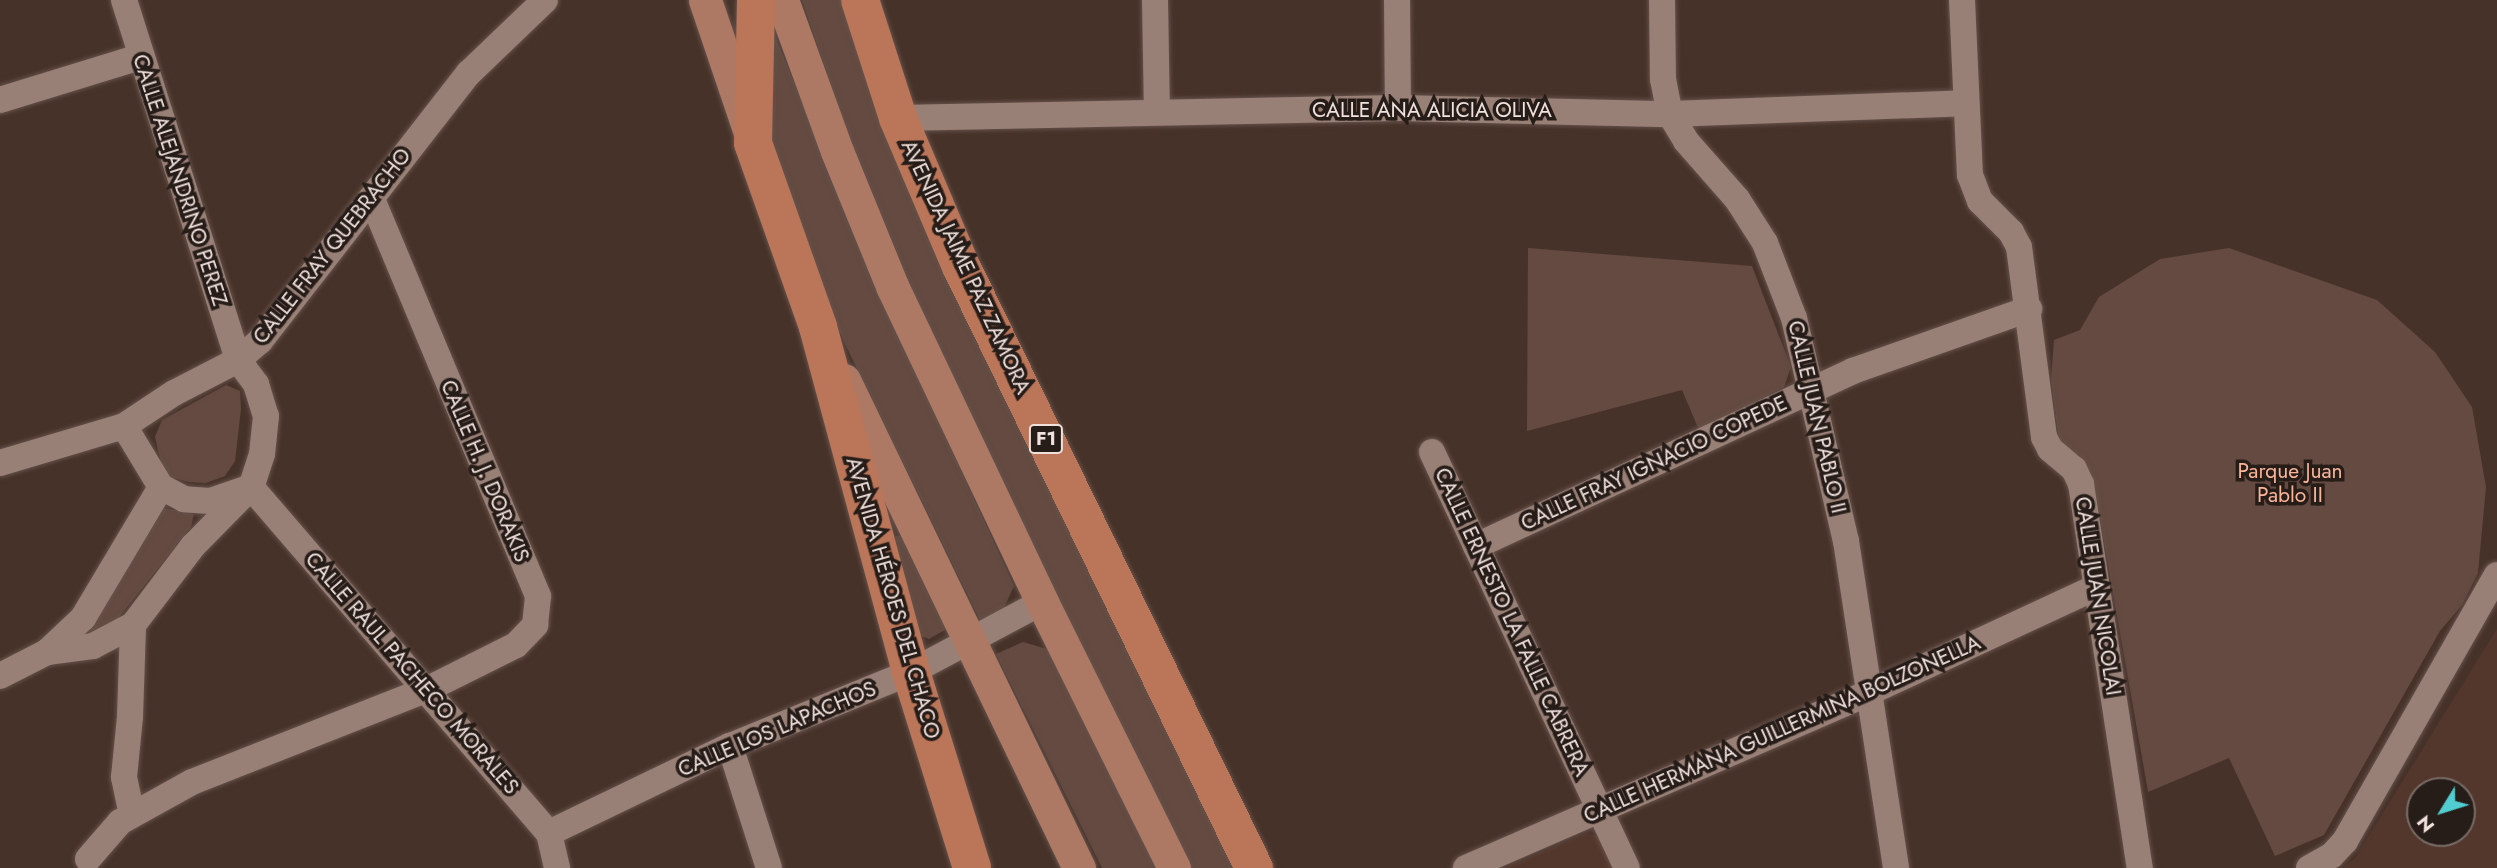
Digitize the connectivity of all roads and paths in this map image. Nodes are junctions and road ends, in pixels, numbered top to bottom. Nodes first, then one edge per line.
1 (124, 0) edge
2 (545, 0) edge
3 (705, 0) edge
4 (756, 0) edge
5 (782, 0) edge
6 (860, 0) edge
7 (1154, 0) edge
8 (1397, 0) edge
9 (1662, 0) edge
10 (1962, 0) edge
11 (140, 57) junction
12 (0, 100) edge
13 (1965, 103) junction
14 (1398, 108) junction
15 (1157, 111) junction
16 (1670, 114) junction
17 (898, 118) junction
18 (753, 143) junction
19 (372, 200) junction
20 (2029, 309) junction
21 (818, 327) junction
22 (238, 360) junction
23 (1813, 390) junction
24 (124, 426) junction
25 (1432, 452) dead end
26 (0, 463) edge
27 (161, 487) junction
28 (251, 487) junction
29 (1476, 546) junction
30 (2497, 575) edge
31 (2096, 587) junction
32 (1042, 602) junction
33 (133, 625) junction
34 (968, 642) junction
35 (47, 652) junction
36 (911, 672) junction
37 (0, 676) edge
38 (426, 690) junction
39 (1870, 692) junction
40 (730, 746) junction
41 (1600, 810) junction
42 (132, 815) junction
43 (549, 833) junction
44 (88, 859) dead end
45 (2313, 866) edge
46 (557, 868) edge
47 (769, 868) edge
48 (972, 868) edge
49 (1079, 868) edge
50 (1174, 868) edge
51 (1254, 868) edge
52 (1466, 868) edge
53 (1627, 868) edge
54 (1896, 868) edge
55 (2140, 868) edge

1 - 11 street, CALLE ALEJANDRINO PEREZ
2 - 19 street, CALLE FRAY QUEBRACHO
3 - 18 main road
4 - 18 highway
5 - 32 main road
6 - 17 highway, AVENIDA JAIME PAZ ZAMORA / F1
7 - 15 street
8 - 14 street
9 - 16 street, CALLE JUAN PABLO II
10 - 13 street, CALLE JUAN NICOLAI
11 - 12 street
11 - 22 street, CALLE ALEJANDRINO PEREZ
13 - 16 street, CALLE ANA ALICIA OLIVA
13 - 20 street, CALLE JUAN NICOLAI
14 - 15 street, CALLE ANA ALICIA OLIVA
14 - 16 street, CALLE ANA ALICIA OLIVA
15 - 17 street, CALLE ANA ALICIA OLIVA
16 - 23 street, CALLE JUAN PABLO II
17 - 51 highway, AVENIDA JAIME PAZ ZAMORA / F1
18 - 21 highway
19 - 22 street, CALLE FRAY QUEBRACHO
19 - 38 street, CALLE H. J. DORAKIS
20 - 23 street, CALLE FRAY IGNACIO COPEDE
20 - 31 street, CALLE JUAN NICOLAI
21 - 34 main road
21 - 36 highway, AVENIDA HÉROES DEL CHACO
22 - 24 street, CALLE FRAY QUEBRACHO
22 - 28 street
23 - 29 street, CALLE FRAY IGNACIO COPEDE
23 - 39 street, CALLE JUAN PABLO II
24 - 26 street, CALLE FRAY QUEBRACHO
24 - 27 street
25 - 29 street, CALLE ERNESTO LA FALLE CABRERA
27 - 28 street
27 - 35 street
28 - 33 street
28 - 38 street, CALLE RAUL PACHECO MORALES
29 - 41 street, CALLE ERNESTO LA FALLE CABRERA
30 - 45 street
31 - 39 street, CALLE HERMANA GUILLERMINA BOLZONELLA
31 - 55 street, CALLE JUAN NICOLAI
32 - 34 street, CALLE LOS LAPACHOS
32 - 50 main road
33 - 35 street
33 - 42 street
34 - 36 street, CALLE LOS LAPACHOS
34 - 49 main road
35 - 37 street
36 - 40 street, CALLE LOS LAPACHOS
36 - 48 highway, AVENIDA HÉROES DEL CHACO
38 - 42 street, CALLE H. J. DORAKIS
38 - 43 street, CALLE RAUL PACHECO MORALES
39 - 41 street, CALLE HERMANA GUILLERMINA BOLZONELLA
39 - 54 street, CALLE JUAN PABLO II
40 - 43 street, CALLE LOS LAPACHOS
40 - 47 street
41 - 52 street, CALLE HERMANA GUILLERMINA BOLZONELLA
41 - 53 street, CALLE ERNESTO LA FALLE CABRERA
42 - 44 street, CALLE H. J. DORAKIS
43 - 46 street, CALLE RAUL PACHECO MORALES

